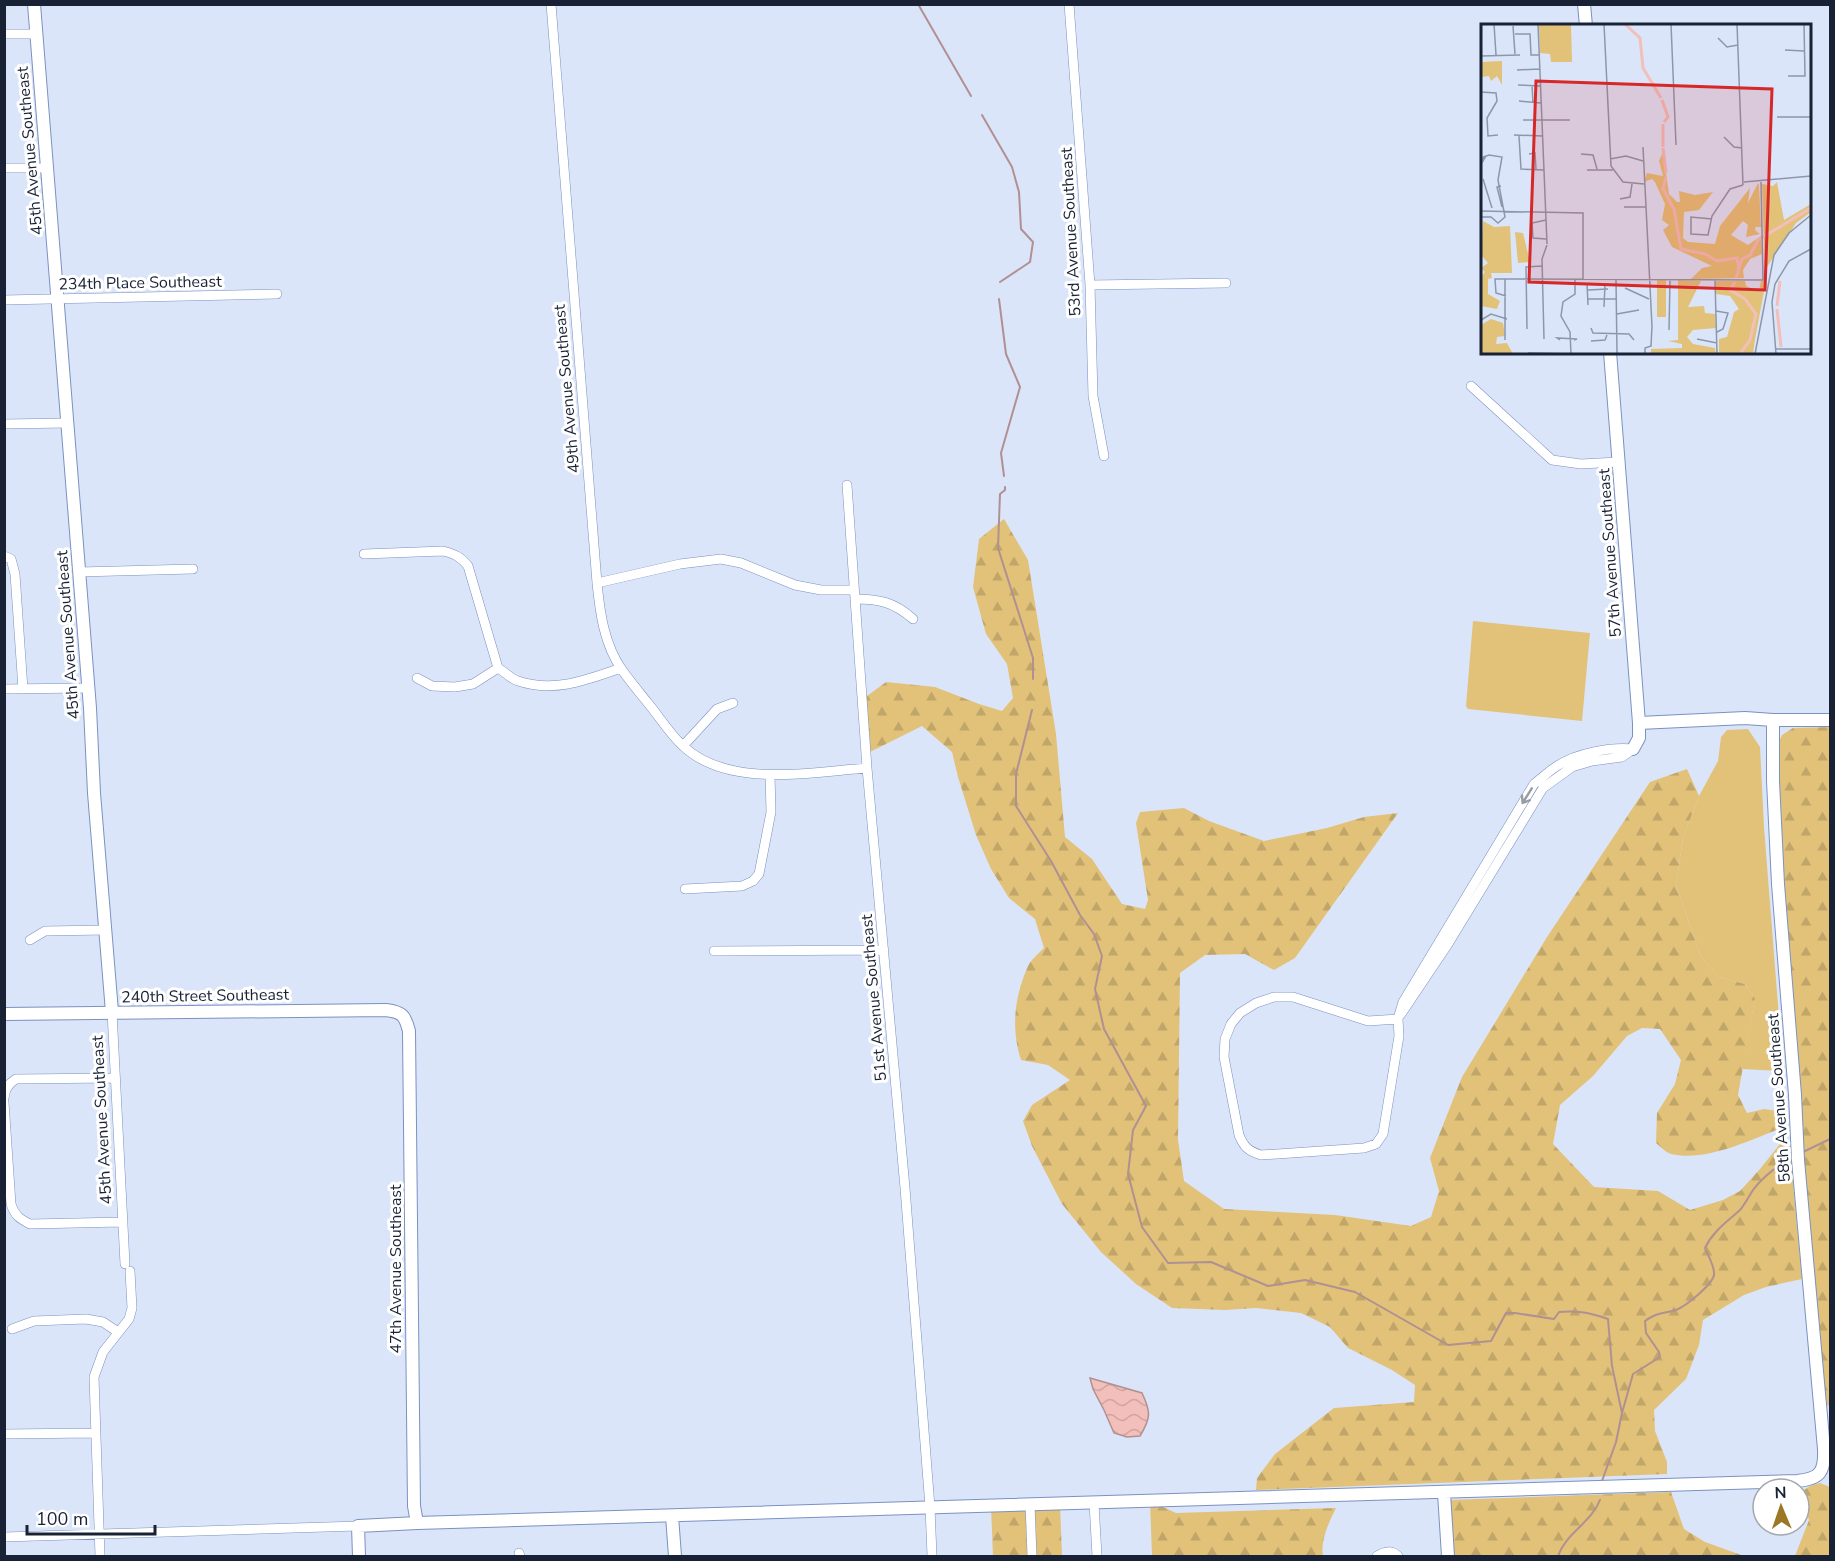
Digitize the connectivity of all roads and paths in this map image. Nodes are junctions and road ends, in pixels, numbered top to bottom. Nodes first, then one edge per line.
1 (34, 4) edge
2 (551, 4) edge
3 (1069, 4) edge
4 (1584, 4) edge
5 (1586, 24) edge
6 (4, 34) edge
7 (36, 34) junction
8 (4, 168) edge
9 (46, 168) junction
10 (1226, 283) dead end
11 (1090, 285) junction
12 (277, 294) dead end
13 (57, 299) junction
14 (4, 300) edge
15 (1610, 354) edge
16 (1471, 386) dead end
17 (67, 423) junction
18 (4, 424) edge
19 (1104, 456) dead end
20 (1618, 462) junction
21 (847, 485) dead end
22 (364, 554) dead end
23 (8, 558) edge
24 (193, 569) dead end
25 (79, 572) junction
26 (597, 583) junction
27 (854, 594) junction
28 (913, 619) dead end
29 (498, 668) junction
30 (621, 668) junction
31 (417, 678) dead end
32 (88, 688) junction
33 (4, 689) edge
34 (23, 689) junction
35 (734, 703) dead end
36 (1773, 720) junction
37 (1830, 720) edge
38 (1639, 723) junction
39 (683, 746) junction
40 (1633, 749) joint
41 (867, 768) junction
42 (770, 775) junction
43 (685, 889) dead end
44 (106, 930) junction
45 (30, 940) dead end
46 (884, 950) junction
47 (714, 951) dead end
48 (112, 1012) junction
49 (4, 1014) edge
50 (404, 1016) joint
51 (1398, 1019) junction
52 (114, 1078) junction
53 (4, 1100) edge
54 (123, 1222) junction
55 (12, 1329) dead end
56 (118, 1332) junction
57 (95, 1433) junction
58 (4, 1434) edge
59 (1444, 1492) junction
60 (1094, 1503) junction
61 (1030, 1504) junction
62 (930, 1507) junction
63 (672, 1516) junction
64 (417, 1523) junction
65 (358, 1526) junction
66 (99, 1535) junction
67 (4, 1537) edge
68 (100, 1557) edge
69 (359, 1557) edge
70 (675, 1557) edge
71 (932, 1557) edge
72 (1032, 1557) edge
73 (1097, 1557) edge
74 (1377, 1557) edge
75 (1398, 1557) edge
76 (1448, 1557) edge

1 - 7 street, 45th Avenue Southeast
2 - 26 street, 49th Avenue Southeast
3 - 11 street, 53rd Avenue Southeast
4 - 5 street
6 - 7 street
7 - 9 street, 45th Avenue Southeast
8 - 9 street
9 - 13 street, 45th Avenue Southeast
10 - 11 street
11 - 19 street, 53rd Avenue Southeast
12 - 13 street, 234th Place Southeast
13 - 14 street, 234th Place Southeast
13 - 17 street, 45th Avenue Southeast
15 - 20 street, 57th Avenue Southeast
16 - 20 street
17 - 18 street
17 - 25 street, 45th Avenue Southeast
20 - 38 street, 57th Avenue Southeast
21 - 27 street, 51st Avenue Southeast
22 - 29 street
23 - 34 street
24 - 25 street
25 - 32 street, 45th Avenue Southeast
26 - 27 street
26 - 30 street, 49th Avenue Southeast
27 - 28 street
27 - 41 street, 51st Avenue Southeast
29 - 30 street
29 - 31 street
30 - 39 street, 49th Avenue Southeast
32 - 34 street
32 - 44 street, 45th Avenue Southeast
33 - 34 street
35 - 39 street
36 - 37 street
36 - 38 street
36 - 59 street, 58th Avenue Southeast
38 - 40 street, 57th Avenue Southeast
39 - 42 street
40 - 51 street, 57th Avenue Southeast
41 - 42 street
41 - 46 street, 51st Avenue Southeast
42 - 43 street
44 - 45 street
44 - 48 street, 45th Avenue Southeast
46 - 47 street
46 - 62 street, 51st Avenue Southeast
48 - 49 street, 240th Street Southeast
48 - 50 street, 240th Street Southeast
48 - 52 street, 45th Avenue Southeast
50 - 64 street, 47th Avenue Southeast
51 - 51 street, 57th Avenue Southeast
52 - 53 street
52 - 54 street, 45th Avenue Southeast
53 - 54 street
54 - 56 street, 45th Avenue Southeast
55 - 56 street
56 - 57 street, 45th Avenue Southeast
57 - 58 street
57 - 66 street, 45th Avenue Southeast
59 - 60 street
59 - 76 street
60 - 61 street
60 - 73 street
61 - 62 street
61 - 72 street
62 - 63 street
62 - 71 street, 51st Avenue Southeast
63 - 64 street
63 - 70 street
64 - 65 street
65 - 66 street
65 - 69 street
66 - 67 street
66 - 68 street, 45th Avenue Southeast
74 - 75 street

